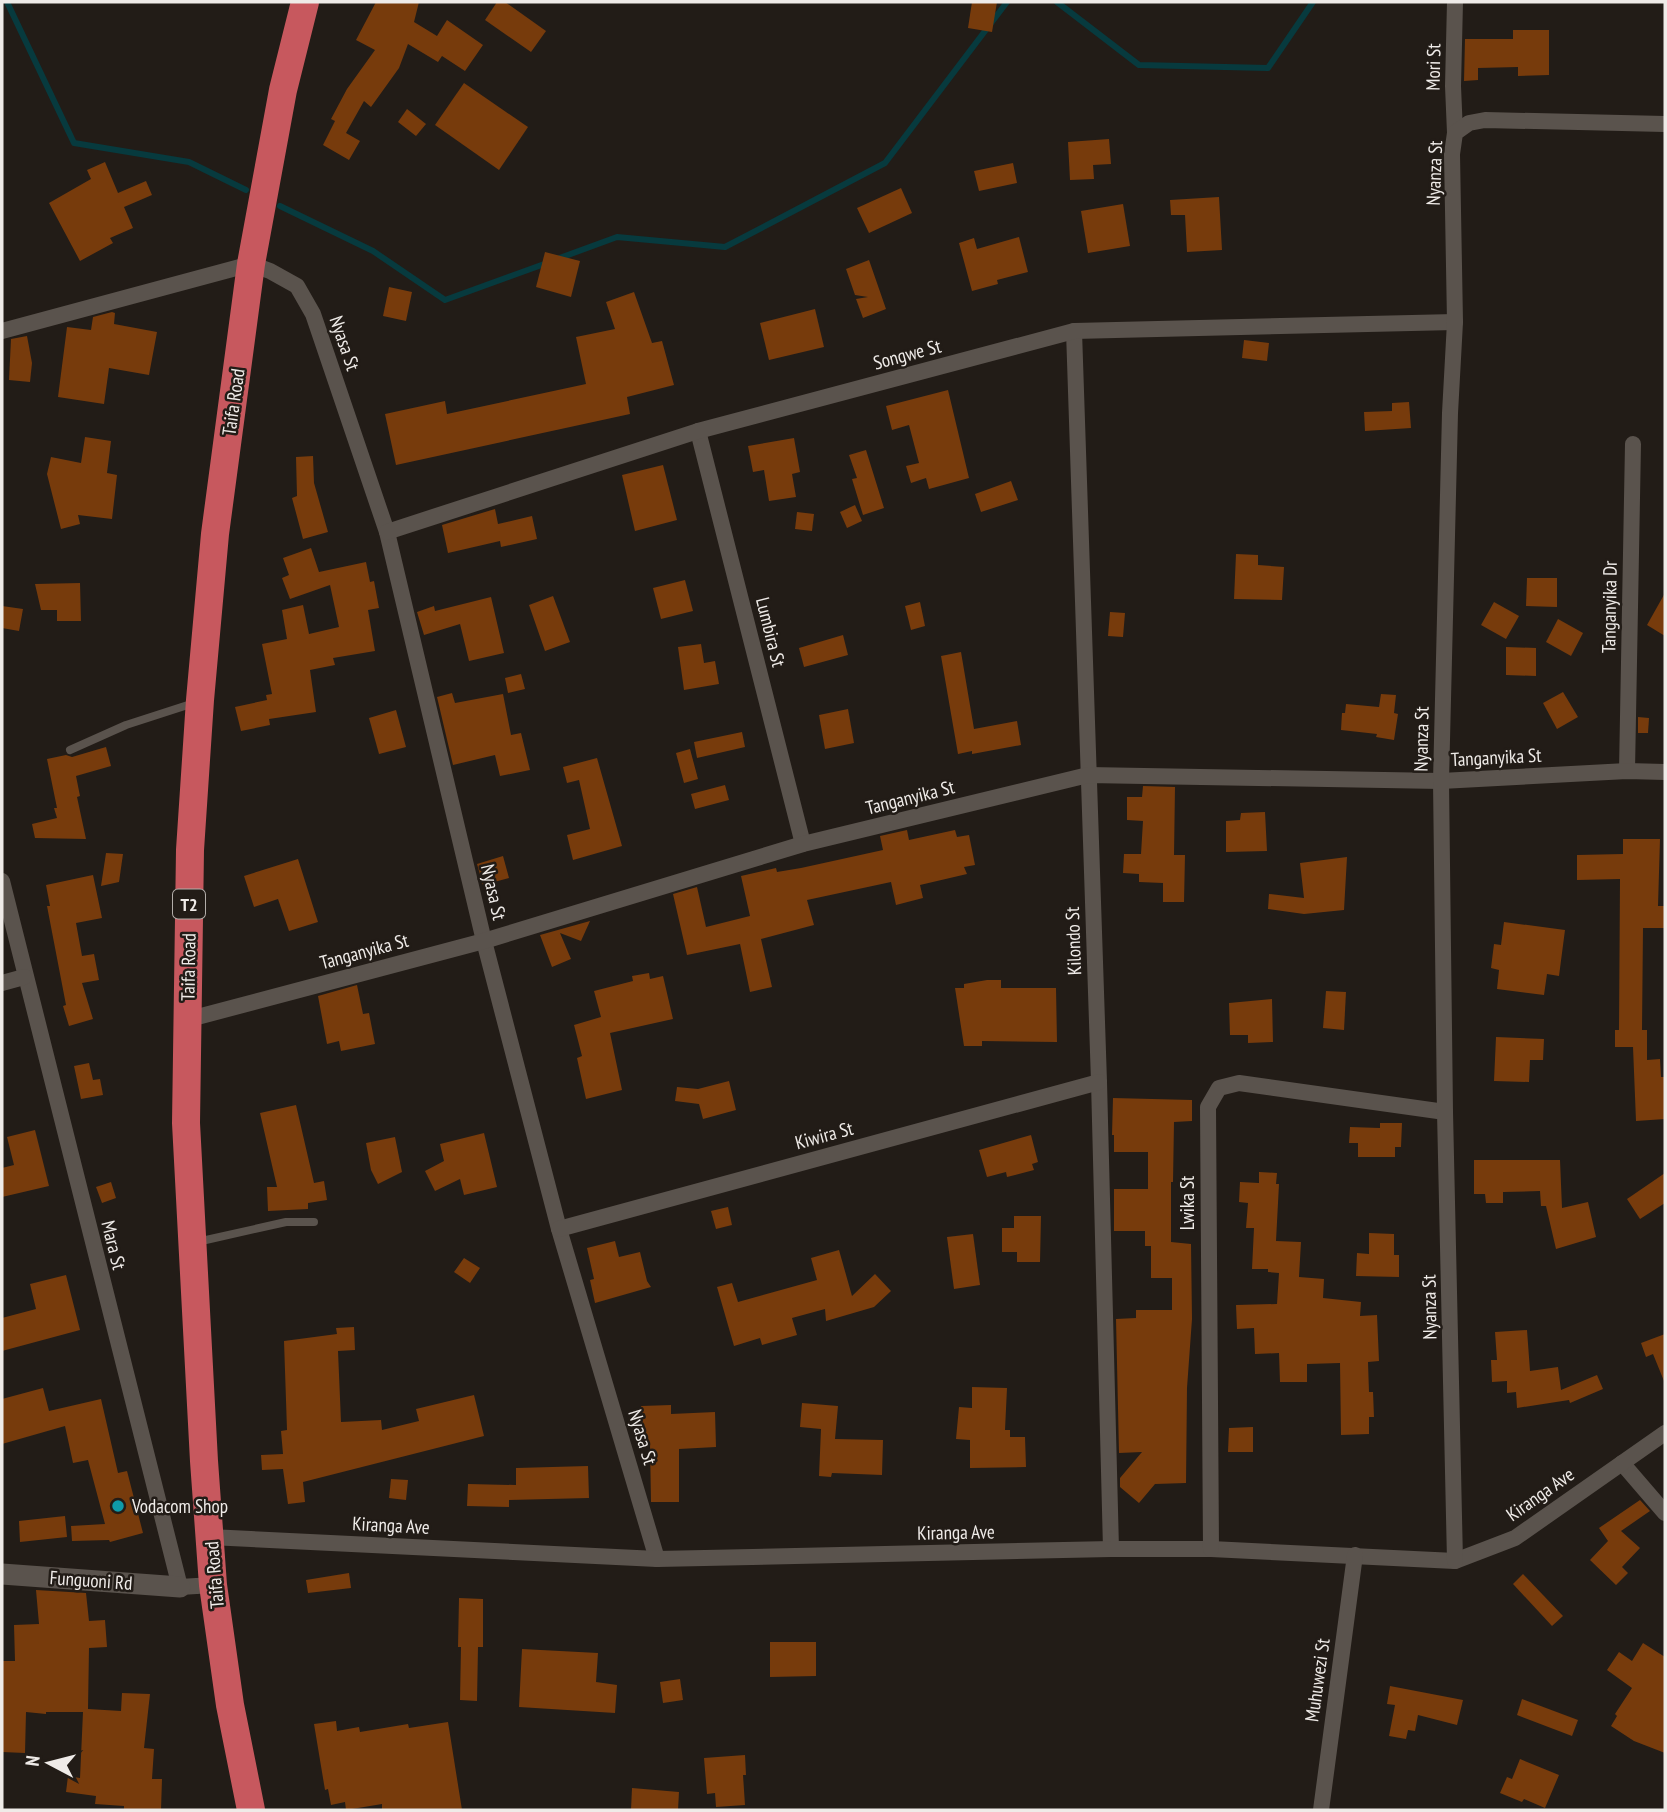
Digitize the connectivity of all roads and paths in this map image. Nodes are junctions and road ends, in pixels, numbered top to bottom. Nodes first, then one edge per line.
1 (305, 2) edge
2 (1455, 2) edge
3 (1665, 124) edge
4 (1455, 133) junction
5 (251, 264) junction
6 (1455, 322) junction
7 (2, 331) edge
8 (1074, 331) junction
9 (698, 431) junction
10 (1633, 444) dead end
11 (387, 532) junction
12 (200, 701) junction
13 (70, 750) dead end
14 (1627, 771) junction
15 (1665, 772) edge
16 (1088, 775) junction
17 (1441, 781) junction
18 (803, 844) junction
19 (2, 881) edge
20 (484, 941) junction
21 (24, 977) junction
22 (2, 983) edge
23 (186, 1020) junction
24 (1099, 1082) junction
25 (1445, 1112) junction
26 (314, 1222) dead end
27 (559, 1229) junction
28 (194, 1243) junction
29 (1665, 1433) edge
30 (1622, 1463) junction
31 (1665, 1513) edge
32 (210, 1537) junction
33 (1111, 1549) junction
34 (1211, 1549) junction
35 (1355, 1555) junction
36 (657, 1559) junction
37 (1455, 1561) junction
38 (2, 1574) edge
39 (213, 1585) junction
40 (180, 1587) junction
41 (251, 1810) edge
42 (1321, 1810) edge

1 - 5 highway, Taifa Road / T2
2 - 4 street, Mori St
3 - 4 street, Nyanza St
4 - 6 street, Nyanza St
5 - 7 street
5 - 11 street, Nyasa St
5 - 12 highway, Taifa Road / T2
6 - 8 street, Songwe St
6 - 17 street, Nyanza St
8 - 9 street, Songwe St
8 - 16 street, Kilondo St
9 - 11 street, Songwe St
9 - 18 street, Lumbira St
10 - 14 street, Tanganyika Dr
11 - 20 street, Nyasa St
12 - 13 lane
12 - 23 highway, Taifa Road / T2
14 - 15 street, Tanganyika St
14 - 17 street, Tanganyika St
16 - 17 street, Tanganyika St
16 - 18 street, Tanganyika St
16 - 24 street, Kilondo St
17 - 25 street, Nyanza St
18 - 20 street, Tanganyika St
19 - 21 street, Mara St
20 - 23 street, Tanganyika St
20 - 27 street, Nyasa St
21 - 22 street
21 - 40 street, Mara St
23 - 28 highway, Taifa Road / T2
24 - 27 street, Kiwira St
24 - 33 street, Kilondo St
25 - 34 street, Lwika St
25 - 37 street, Nyanza St
26 - 28 lane
27 - 36 street, Nyasa St
28 - 32 highway, Taifa Road / T2
29 - 30 street, Kiranga Ave
30 - 31 street
30 - 37 street, Kiranga Ave
32 - 36 street, Kiranga Ave
32 - 39 highway, Taifa Road / T2
33 - 34 street, Kiranga Ave
33 - 36 street, Kiranga Ave
34 - 35 street, Kiranga Ave
35 - 37 street, Kiranga Ave
35 - 42 street, Muhuwezi St
38 - 40 street, Funguoni Rd
39 - 40 street
39 - 41 highway, Taifa Road / T2

